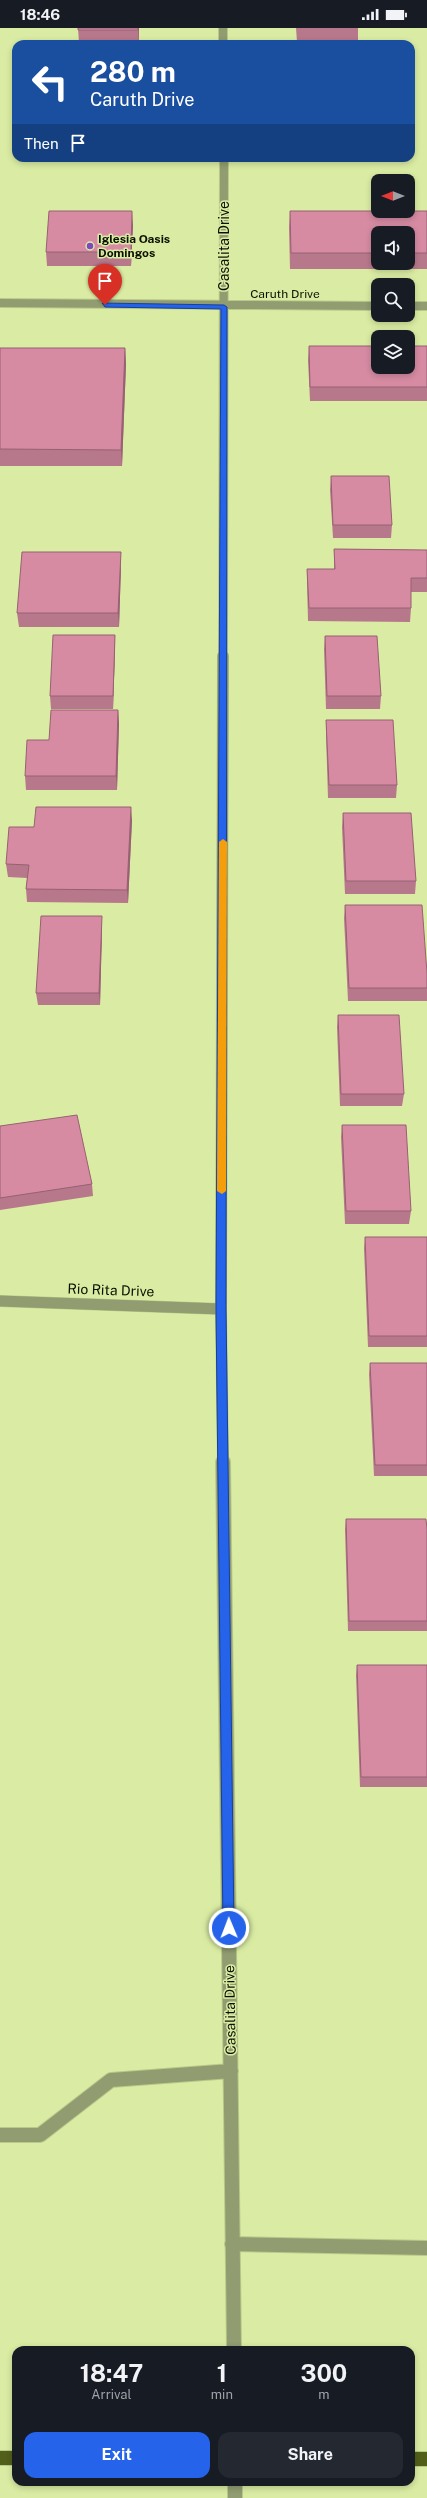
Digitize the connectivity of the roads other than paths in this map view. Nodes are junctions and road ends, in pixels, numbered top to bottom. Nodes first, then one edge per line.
1 (223, 28) edge
2 (223, 40) edge
3 (224, 162) edge
4 (0, 303) edge
5 (371, 306) edge
6 (415, 306) edge
7 (427, 306) edge
8 (224, 307) junction
9 (0, 1301) edge
10 (221, 1309) junction
11 (231, 2071) junction
12 (0, 2135) edge
13 (232, 2244) junction
14 (427, 2248) edge
15 (234, 2346) edge
16 (0, 2458) edge
17 (12, 2458) edge
18 (415, 2459) edge
19 (427, 2459) edge
20 (235, 2486) edge
21 (234, 2498) edge

1 - 2 street
3 - 8 street, Casalita Drive
4 - 8 street, Caruth Drive
5 - 8 street, Caruth Drive
6 - 7 street
8 - 10 street, Casalita Drive
9 - 10 street, Rio Rita Drive
10 - 11 street, Casalita Drive
11 - 12 street
11 - 13 street, Casalita Drive
13 - 14 street
13 - 15 street, Casalita Drive
16 - 17 main road
18 - 19 main road
20 - 21 street

